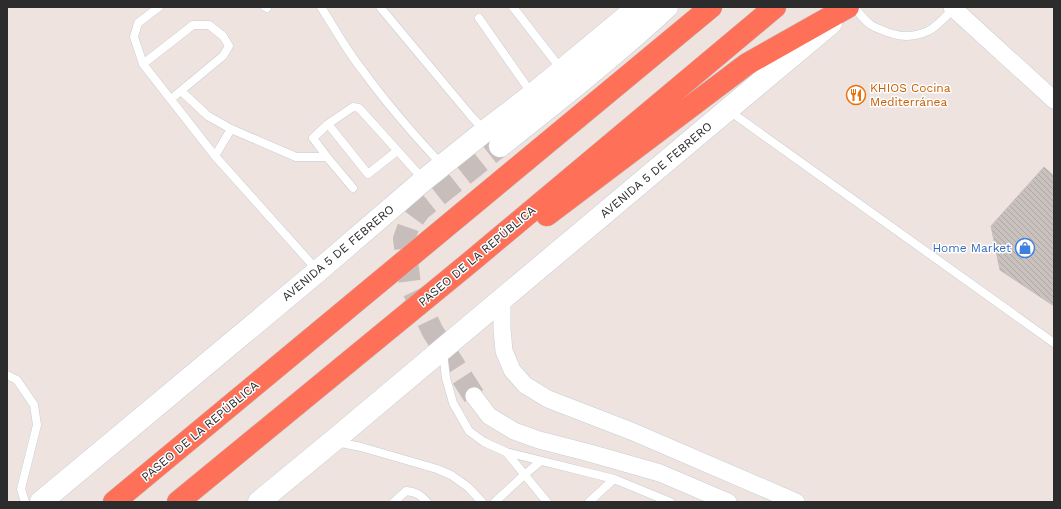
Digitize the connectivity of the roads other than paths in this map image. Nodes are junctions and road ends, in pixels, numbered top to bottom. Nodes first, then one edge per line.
1 (159, 7) edge
2 (321, 7) edge
3 (380, 7) edge
4 (513, 7) edge
5 (638, 7) edge
6 (667, 7) edge
7 (711, 7) edge
8 (775, 7) edge
9 (849, 7) edge
10 (854, 7) edge
11 (953, 8) edge
12 (479, 18) dead end
13 (143, 64) junction
14 (562, 70) junction
15 (181, 91) junction
16 (532, 95) junction
17 (170, 99) junction
18 (1054, 100) edge
19 (727, 110) junction
20 (328, 124) junction
21 (231, 129) junction
22 (493, 138) junction
23 (397, 151) junction
24 (215, 156) junction
25 (327, 157) junction
26 (442, 166) junction
27 (424, 180) junction
28 (352, 188) dead end
29 (474, 259) junction
30 (318, 271) junction
31 (502, 299) junction
32 (1054, 343) edge
33 (443, 349) junction
34 (7, 375) edge
35 (474, 396) tunnel mouth
36 (334, 441) junction
37 (506, 452) junction
38 (541, 461) junction
39 (524, 475) junction
40 (614, 479) junction
41 (597, 495) junction
42 (26, 502) edge
43 (40, 502) edge
44 (114, 502) edge
45 (178, 502) edge
46 (259, 502) edge
47 (394, 502) edge
48 (427, 502) edge
49 (482, 502) edge
50 (495, 502) edge
51 (546, 502) edge
52 (589, 502) edge
53 (602, 502) edge
54 (670, 502) edge
55 (728, 502) edge
56 (796, 502) edge

1 - 13 lane
2 - 26 lane
3 - 22 lane
4 - 14 lane
5 - 14 main road, AVENIDA 5 DE FEBRERO
6 - 22 main road
7 - 44 highway, PASEO DE LA REPÚBLICA
8 - 29 highway, PASEO DE LA REPÚBLICA
9 - 19 main road, AVENIDA 5 DE FEBRERO
9 - 29 highway
10 - 11 lane
11 - 18 street
12 - 16 lane
13 - 15 lane
13 - 17 lane
14 - 16 main road, AVENIDA 5 DE FEBRERO
15 - 17 lane
15 - 21 lane
16 - 22 main road, AVENIDA 5 DE FEBRERO
17 - 24 lane
19 - 31 main road, AVENIDA 5 DE FEBRERO
19 - 32 lane
20 - 23 lane
20 - 23 lane
20 - 25 lane
21 - 24 lane
21 - 25 lane
22 - 26 main road, AVENIDA 5 DE FEBRERO
23 - 27 lane
24 - 30 lane
25 - 28 lane
26 - 27 main road, AVENIDA 5 DE FEBRERO
27 - 30 main road, AVENIDA 5 DE FEBRERO
29 - 45 highway, PASEO DE LA REPÚBLICA
30 - 43 main road, AVENIDA 5 DE FEBRERO
31 - 33 main road, AVENIDA 5 DE FEBRERO
31 - 56 street
33 - 36 main road, AVENIDA 5 DE FEBRERO
33 - 37 lane
34 - 42 lane
35 - 55 street
36 - 46 main road, AVENIDA 5 DE FEBRERO
36 - 49 lane
37 - 38 lane
37 - 39 lane
38 - 39 lane
38 - 40 lane
39 - 50 lane
39 - 51 lane
40 - 41 lane
40 - 54 lane
41 - 52 lane
41 - 53 lane
47 - 48 lane

